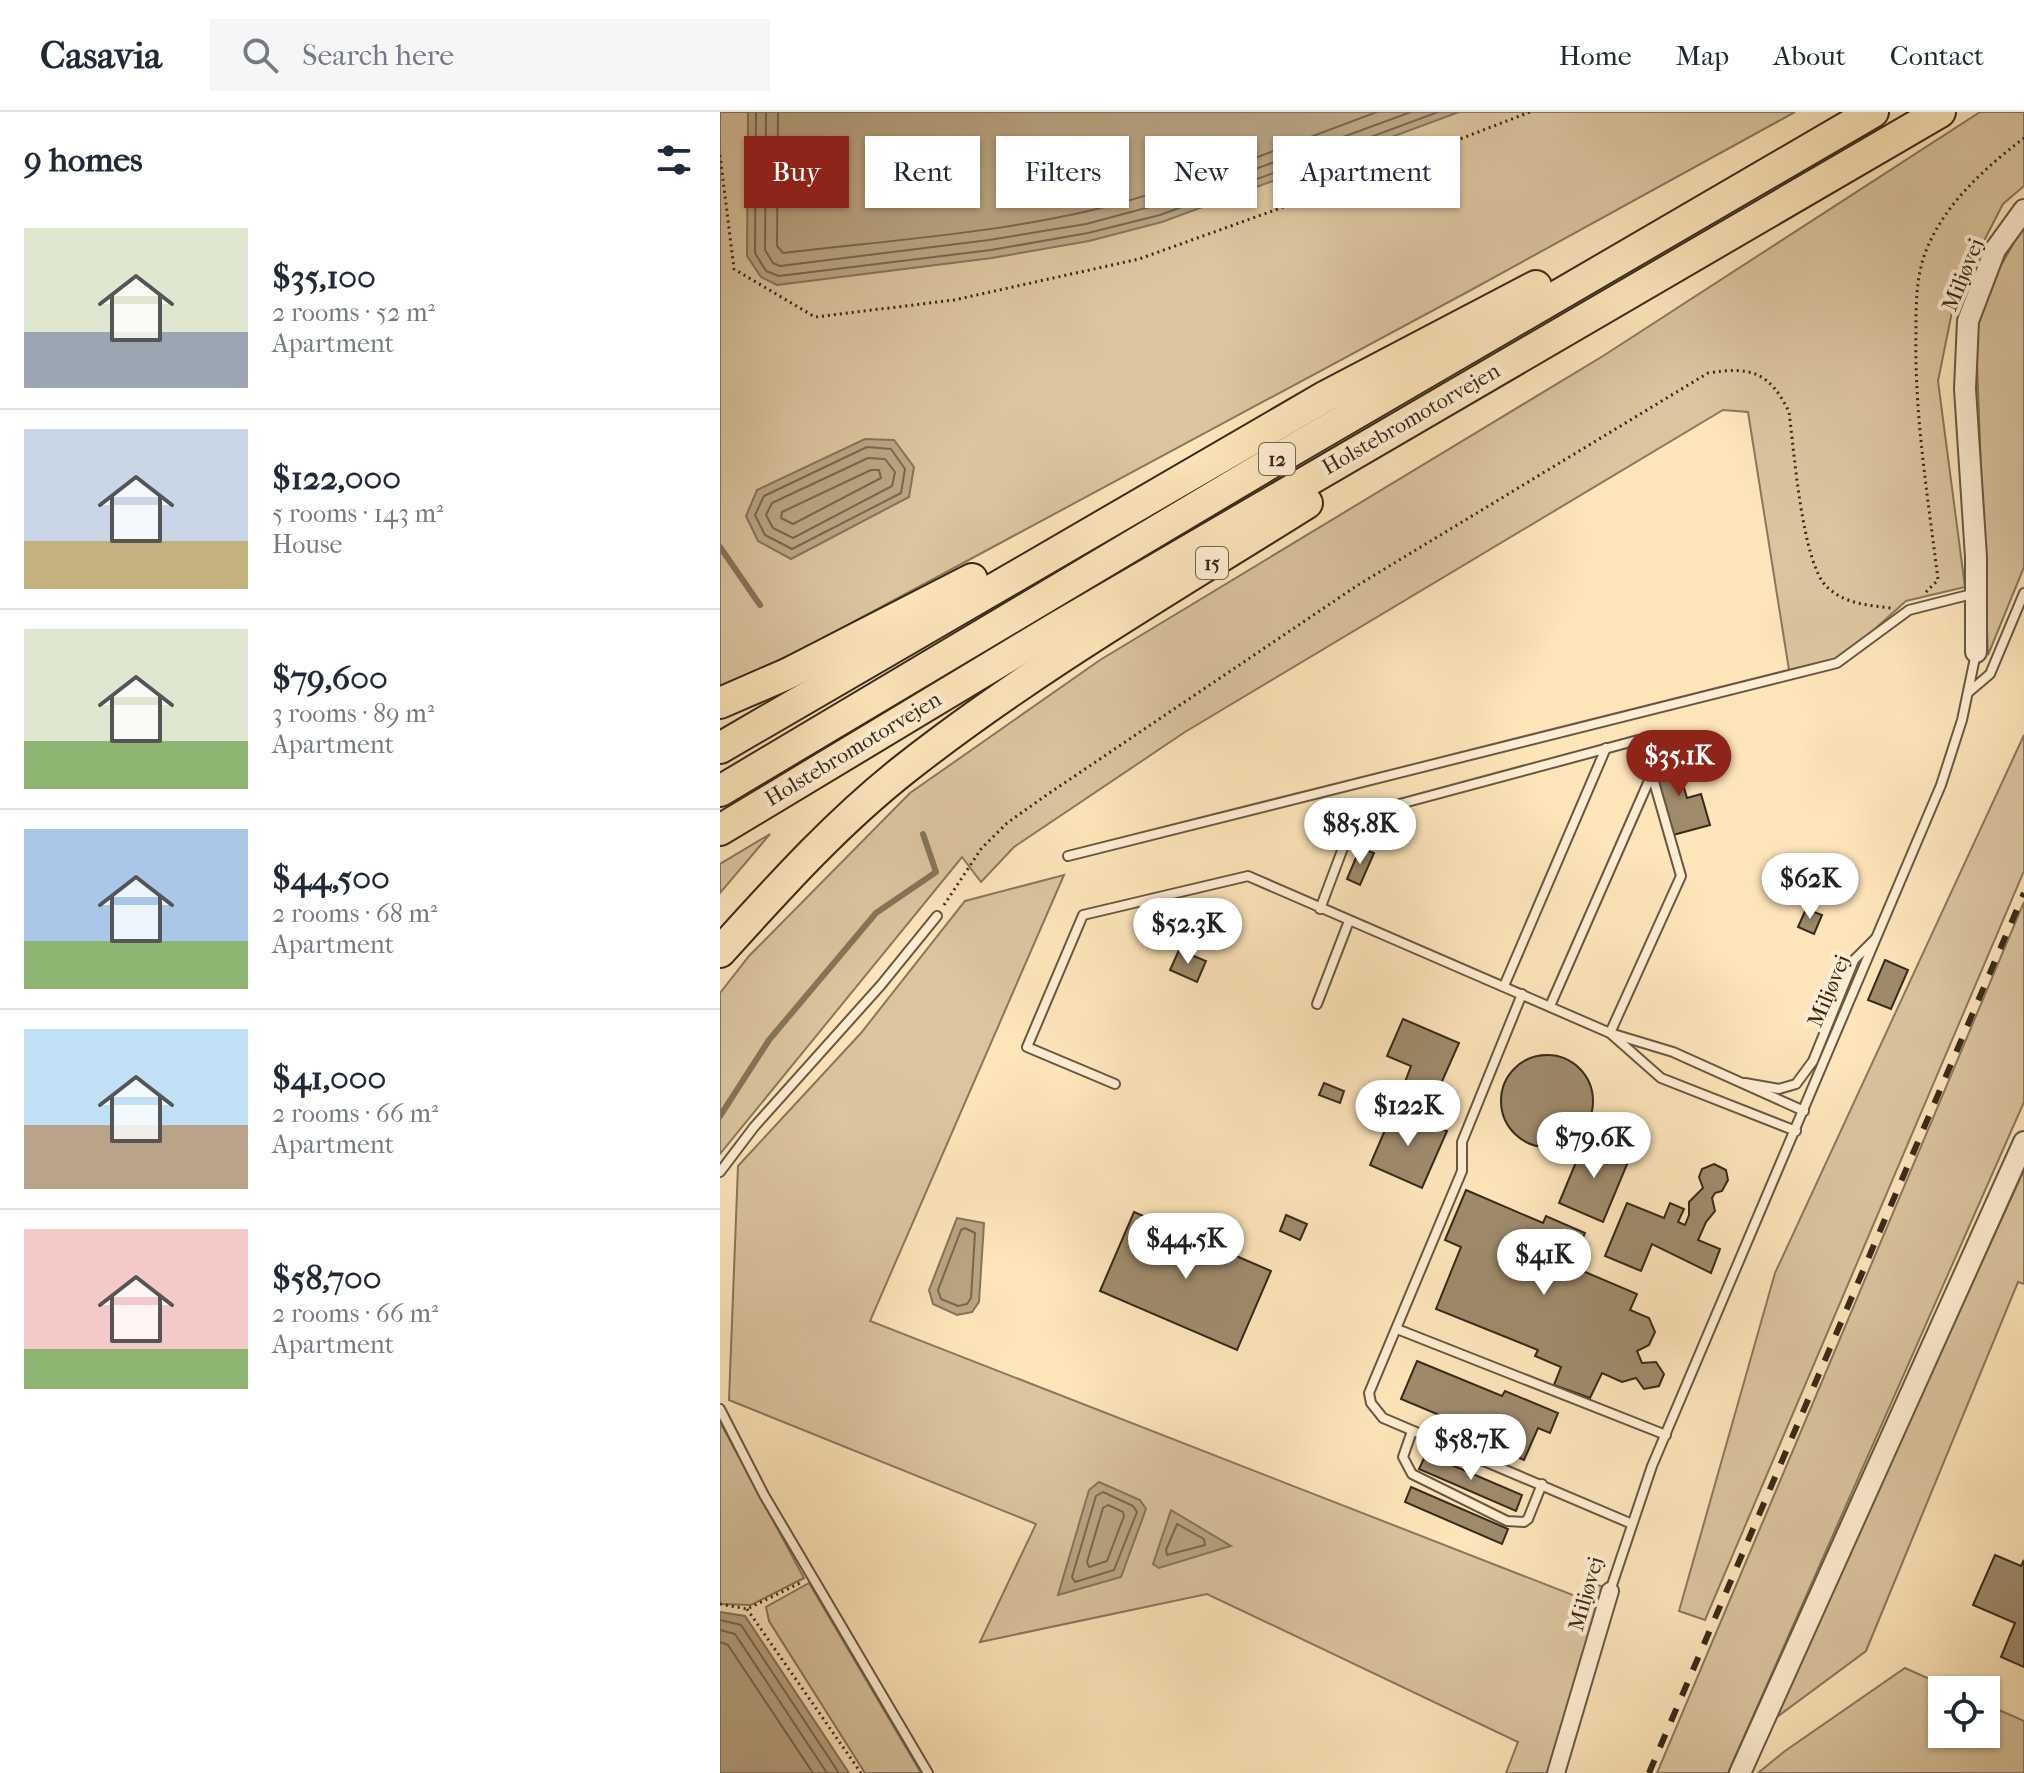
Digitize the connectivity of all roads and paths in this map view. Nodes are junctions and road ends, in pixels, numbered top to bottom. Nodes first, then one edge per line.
1 (1530, 112) edge
2 (1873, 112) edge
3 (1940, 112) edge
4 (1837, 133) junction
5 (2024, 138) edge
6 (720, 155) edge
7 (2024, 210) edge
8 (1743, 224) junction
9 (1263, 432) junction
10 (1976, 593) junction
11 (2024, 593) edge
12 (1909, 610) junction
13 (1976, 652) joint
14 (1970, 691) junction
15 (720, 703) edge
16 (720, 748) edge
17 (1606, 748) junction
18 (1652, 775) junction
19 (720, 791) edge
20 (720, 830) edge
21 (1068, 856) dead end
22 (1320, 909) junction
23 (937, 916) joint
24 (1349, 921) junction
25 (1878, 936) junction
26 (720, 952) edge
27 (1504, 986) junction
28 (1522, 994) junction
29 (1317, 1004) dead end
30 (1550, 1006) junction
31 (1610, 1033) junction
32 (1733, 1081) junction
33 (1115, 1084) dead end
34 (1804, 1111) junction
35 (1796, 1131) junction
36 (2024, 1142) edge
37 (720, 1172) edge
38 (1397, 1329) junction
39 (720, 1409) edge
40 (1412, 1431) junction
41 (1666, 1435) junction
42 (1542, 1484) junction
43 (1632, 1524) junction
44 (812, 1576) junction
45 (1610, 1591) joint
46 (720, 1604) edge
47 (747, 1609) junction
48 (861, 1773) edge
49 (928, 1773) edge
50 (1556, 1773) edge
51 (1740, 1773) edge

1 - 6 path
2 - 4 highway, Holstebromotorvejen / 12
3 - 8 highway, Holstebromotorvejen / 12
4 - 9 highway
4 - 19 highway, Holstebromotorvejen / 12
5 - 12 path
7 - 10 street, Miljøvej
8 - 20 highway, Holstebromotorvejen / 12
8 - 26 highway, 15
9 - 15 highway
9 - 16 highway
10 - 12 lane
10 - 13 street, Miljøvej
11 - 14 lane
12 - 21 lane
12 - 23 path
13 - 14 lane, Miljøvej
14 - 25 lane, Miljøvej
17 - 18 lane
17 - 22 lane
17 - 27 lane
18 - 30 lane
18 - 31 lane
22 - 24 lane
22 - 33 lane
23 - 37 lane
24 - 27 lane
24 - 29 lane
25 - 32 lane
25 - 34 lane, Miljøvej
27 - 28 lane
28 - 30 lane
28 - 38 lane
30 - 31 lane
31 - 32 lane
31 - 35 lane
32 - 34 lane
34 - 35 lane, Miljøvej
35 - 41 lane, Miljøvej
36 - 51 street
38 - 40 lane
38 - 41 lane
39 - 44 lane
40 - 42 lane
40 - 42 lane
41 - 43 lane, Miljøvej
42 - 43 lane
43 - 45 lane, Miljøvej
44 - 47 path
44 - 49 lane
45 - 50 street, Miljøvej
46 - 47 path
47 - 48 path

